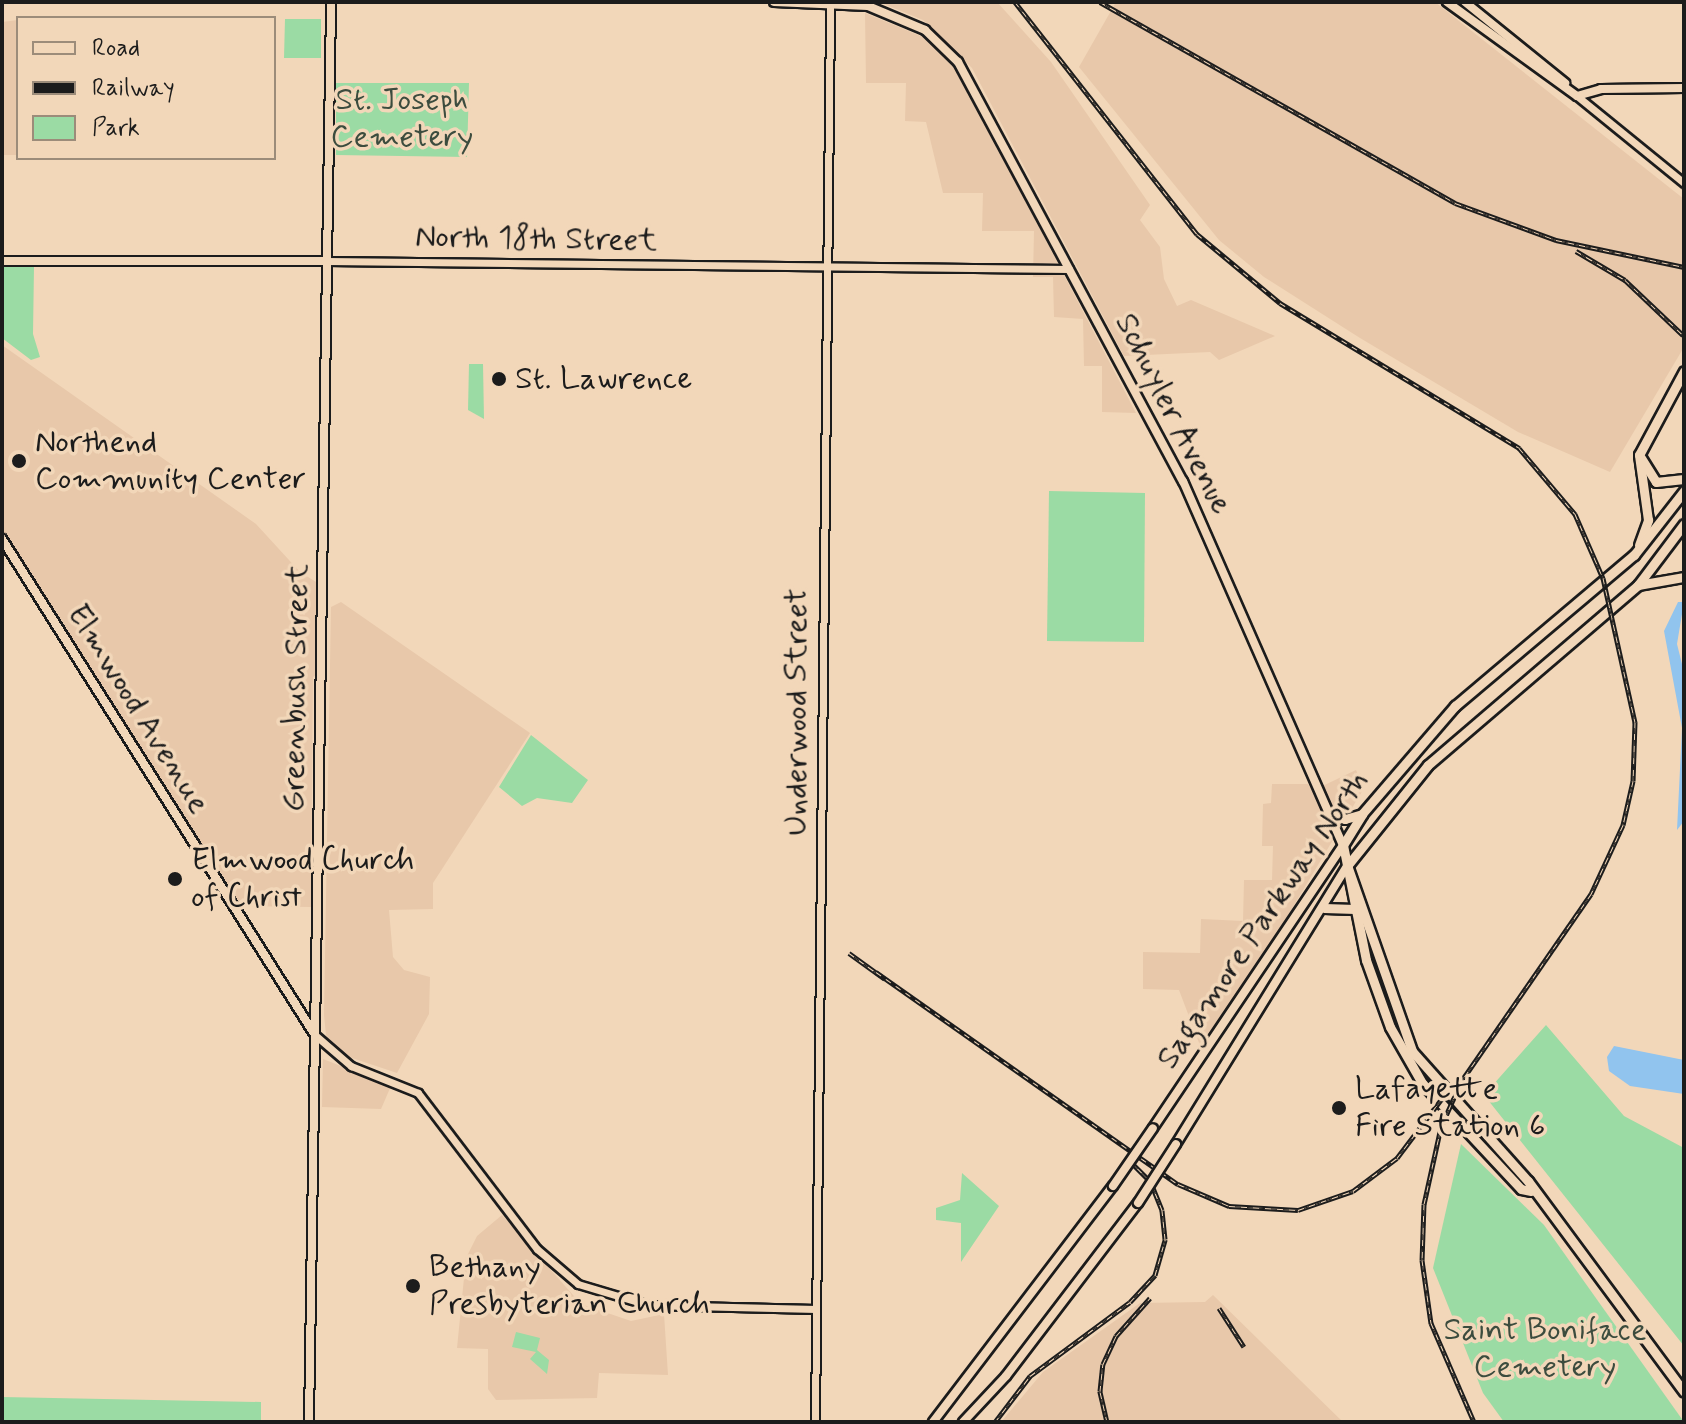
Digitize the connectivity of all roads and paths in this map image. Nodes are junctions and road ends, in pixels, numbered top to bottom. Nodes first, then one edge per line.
1 (331, 2) edge
2 (774, 2) edge
3 (1447, 2) edge
4 (1465, 2) edge
5 (830, 3) edge
6 (1684, 88) edge
7 (1577, 96) junction
8 (1684, 183) edge
9 (2, 261) edge
10 (327, 261) junction
11 (825, 265) junction
12 (1069, 269) junction
13 (1684, 371) edge
14 (1639, 455) junction
15 (1684, 479) edge
16 (1684, 491) edge
17 (1684, 524) edge
18 (2, 539) edge
19 (1634, 555) junction
20 (1684, 577) edge
21 (1638, 585) junction
22 (1330, 813) junction
23 (1362, 814) junction
24 (1343, 845) junction
25 (1347, 866) junction
26 (1324, 908) junction
27 (1355, 909) junction
28 (315, 1035) junction
29 (1531, 1191) junction
30 (816, 1309) junction
31 (1684, 1392) edge
32 (309, 1422) edge
33 (815, 1422) edge
34 (933, 1422) edge
35 (963, 1422) edge

1 - 10 main road, Greenbush Street
2 - 5 main road
3 - 7 main road
4 - 7 main road
5 - 11 street, Underwood Street
5 - 12 main road, Schuyler Avenue
6 - 7 main road
7 - 8 street
9 - 10 main road, North 18th Street
10 - 11 street, North 18th Street
10 - 28 main road, Greenbush Street
11 - 12 street, North 18th Street
11 - 30 street, Underwood Street
12 - 22 main road, Schuyler Avenue
13 - 14 highway
14 - 15 highway
14 - 19 highway
16 - 19 highway, Sagamore Parkway North
17 - 21 highway, Sagamore Parkway North
18 - 28 main road, Elmwood Avenue
19 - 23 highway, Sagamore Parkway North
20 - 21 highway
21 - 25 highway, Sagamore Parkway North
22 - 23 highway
22 - 24 main road, Schuyler Avenue
23 - 24 highway, Sagamore Parkway North
24 - 25 highway, Schuyler Avenue
24 - 34 main road, Sagamore Parkway North, bridge
25 - 26 main road, Sagamore Parkway North
25 - 27 highway, Schuyler Avenue
25 - 29 highway, Schuyler Avenue
26 - 27 highway
26 - 35 main road, Sagamore Parkway North, bridge
27 - 29 highway, Schuyler Avenue
28 - 30 street, Elmwood Avenue
28 - 32 main road, Greenbush Street
29 - 31 highway, Schuyler Avenue
30 - 33 street, Underwood Street

